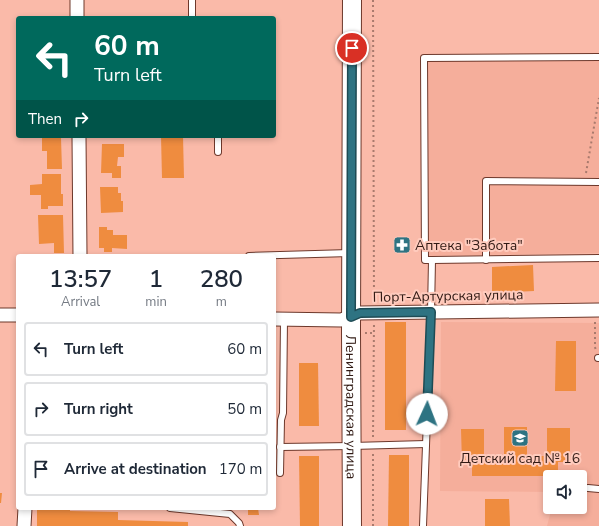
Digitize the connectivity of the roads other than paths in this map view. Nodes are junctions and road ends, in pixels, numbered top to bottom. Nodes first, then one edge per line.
1 (77, 0) edge
2 (192, 0) edge
3 (352, 0) edge
4 (77, 16) edge
5 (192, 16) edge
6 (599, 57) edge
7 (79, 138) edge
8 (218, 138) edge
9 (218, 152) dead end
10 (599, 182) edge
11 (351, 253) junction
12 (80, 254) edge
13 (276, 255) edge
14 (599, 258) edge
15 (432, 260) junction
16 (486, 260) junction
17 (597, 310) edge
18 (431, 312) junction
19 (0, 315) edge
20 (16, 315) edge
21 (351, 317) junction
22 (279, 319) edge
23 (426, 444) junction
24 (352, 446) junction
25 (280, 447) junction
26 (280, 473) dead end
27 (588, 488) dead end
28 (599, 488) edge
29 (25, 510) edge
30 (190, 510) edge
31 (24, 526) edge
32 (240, 526) edge
33 (352, 526) edge
34 (423, 526) edge

1 - 4 street
2 - 5 lane
3 - 11 main road, Ленинградская улица
6 - 15 lane
7 - 12 street
8 - 9 lane
10 - 16 lane
11 - 13 lane
11 - 21 main road, Ленинградская улица
14 - 16 lane
15 - 16 lane
15 - 18 lane
17 - 18 street, Порт-Артурская улица
18 - 21 street, Порт-Артурская улица
18 - 23 lane
19 - 20 street
21 - 22 street, Порт-Артурская улица
21 - 24 main road, Ленинградская улица
22 - 25 lane
23 - 24 lane
23 - 34 lane
24 - 25 lane
24 - 33 main road, Ленинградская улица
25 - 26 lane
27 - 28 lane
29 - 31 street
30 - 32 lane

